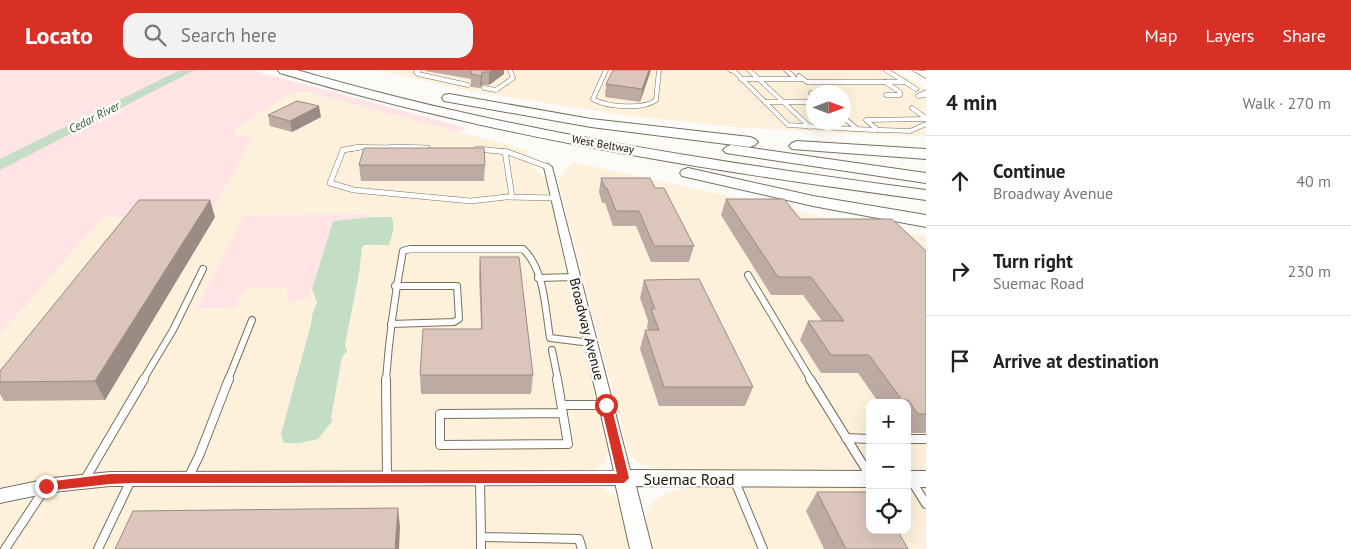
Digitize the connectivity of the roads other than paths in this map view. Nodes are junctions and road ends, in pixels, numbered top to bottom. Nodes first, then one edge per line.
1 (284, 70) edge
2 (419, 70) edge
3 (510, 70) edge
4 (606, 70) edge
5 (659, 70) edge
6 (733, 70) edge
7 (749, 70) edge
8 (786, 70) edge
9 (886, 70) edge
10 (917, 70) edge
11 (926, 75) edge
12 (793, 76) dead end
13 (799, 76) dead end
14 (741, 79) junction
15 (758, 79) junction
16 (803, 79) junction
17 (884, 82) junction
18 (905, 82) junction
19 (468, 85) dead end
20 (484, 88) dead end
21 (916, 89) dead end
22 (926, 93) edge
23 (886, 95) dead end
24 (765, 102) junction
25 (784, 102) junction
26 (806, 102) edge
27 (926, 102) edge
28 (912, 108) dead end
29 (469, 118) junction
30 (926, 118) edge
31 (806, 123) edge
32 (851, 124) edge
33 (926, 124) edge
34 (806, 127) edge
35 (851, 128) edge
36 (855, 128) junction
37 (876, 130) junction
38 (432, 148) edge
39 (470, 148) edge
40 (505, 151) junction
41 (926, 154) edge
42 (548, 167) joint
43 (926, 178) edge
44 (926, 195) edge
45 (512, 197) junction
46 (556, 198) junction
47 (926, 221) edge
48 (203, 269) dead end
49 (748, 275) dead end
50 (575, 277) junction
51 (538, 278) junction
52 (396, 286) junction
53 (252, 320) dead end
54 (391, 324) junction
55 (591, 343) junction
56 (552, 350) dead end
57 (606, 405) junction
58 (563, 409) junction
59 (846, 438) junction
60 (866, 438) edge
61 (911, 439) edge
62 (926, 439) edge
63 (866, 470) edge
64 (866, 477) edge
65 (188, 478) junction
66 (624, 478) junction
67 (132, 479) junction
68 (387, 479) junction
69 (480, 479) junction
70 (734, 479) junction
71 (914, 479) edge
72 (84, 482) junction
73 (46, 486) junction
74 (0, 496) edge
75 (926, 504) edge
76 (481, 537) junction
77 (5, 549) edge
78 (98, 549) edge
79 (481, 549) edge
80 (582, 549) edge
81 (641, 549) edge
82 (763, 549) edge

1 - 29 highway, West Beltway
2 - 19 lane
3 - 20 lane
4 - 5 lane
6 - 14 lane
7 - 15 lane
8 - 12 lane
9 - 18 lane
10 - 11 main road
13 - 16 lane
14 - 15 lane
14 - 24 lane
15 - 16 lane
15 - 25 lane
16 - 17 lane
17 - 18 lane
17 - 23 lane
18 - 21 lane
22 - 27 lane
24 - 25 lane
24 - 34 lane
25 - 26 lane
25 - 31 lane
28 - 30 lane
29 - 44 highway, West Beltway
29 - 47 highway
30 - 37 lane
32 - 36 lane
33 - 37 lane
35 - 36 lane
36 - 37 lane
38 - 45 lane
39 - 40 lane
40 - 42 lane
40 - 45 lane
41 - 43 highway, West Beltway
42 - 46 street, Broadway Avenue
45 - 46 lane
46 - 50 street, Broadway Avenue
48 - 72 lane
49 - 59 lane
50 - 51 lane
50 - 55 street, Broadway Avenue
51 - 52 lane
51 - 55 lane
52 - 54 lane
52 - 54 lane
53 - 65 lane
54 - 68 lane
55 - 57 street, Broadway Avenue
56 - 58 lane
57 - 58 lane
57 - 66 street, Broadway Avenue
58 - 58 lane
59 - 60 lane
59 - 63 lane
61 - 62 lane
64 - 70 street, Suemac Road
65 - 67 street, Suemac Road
65 - 68 street, Suemac Road
66 - 69 street, Suemac Road
66 - 70 street, Suemac Road
66 - 81 street, Broadway Avenue
67 - 72 street, Suemac Road
67 - 78 lane
68 - 69 street, Suemac Road
69 - 76 lane
70 - 82 lane
71 - 75 lane
72 - 73 street, Suemac Road
73 - 74 street, Suemac Road
73 - 77 lane
76 - 79 lane
76 - 80 lane

